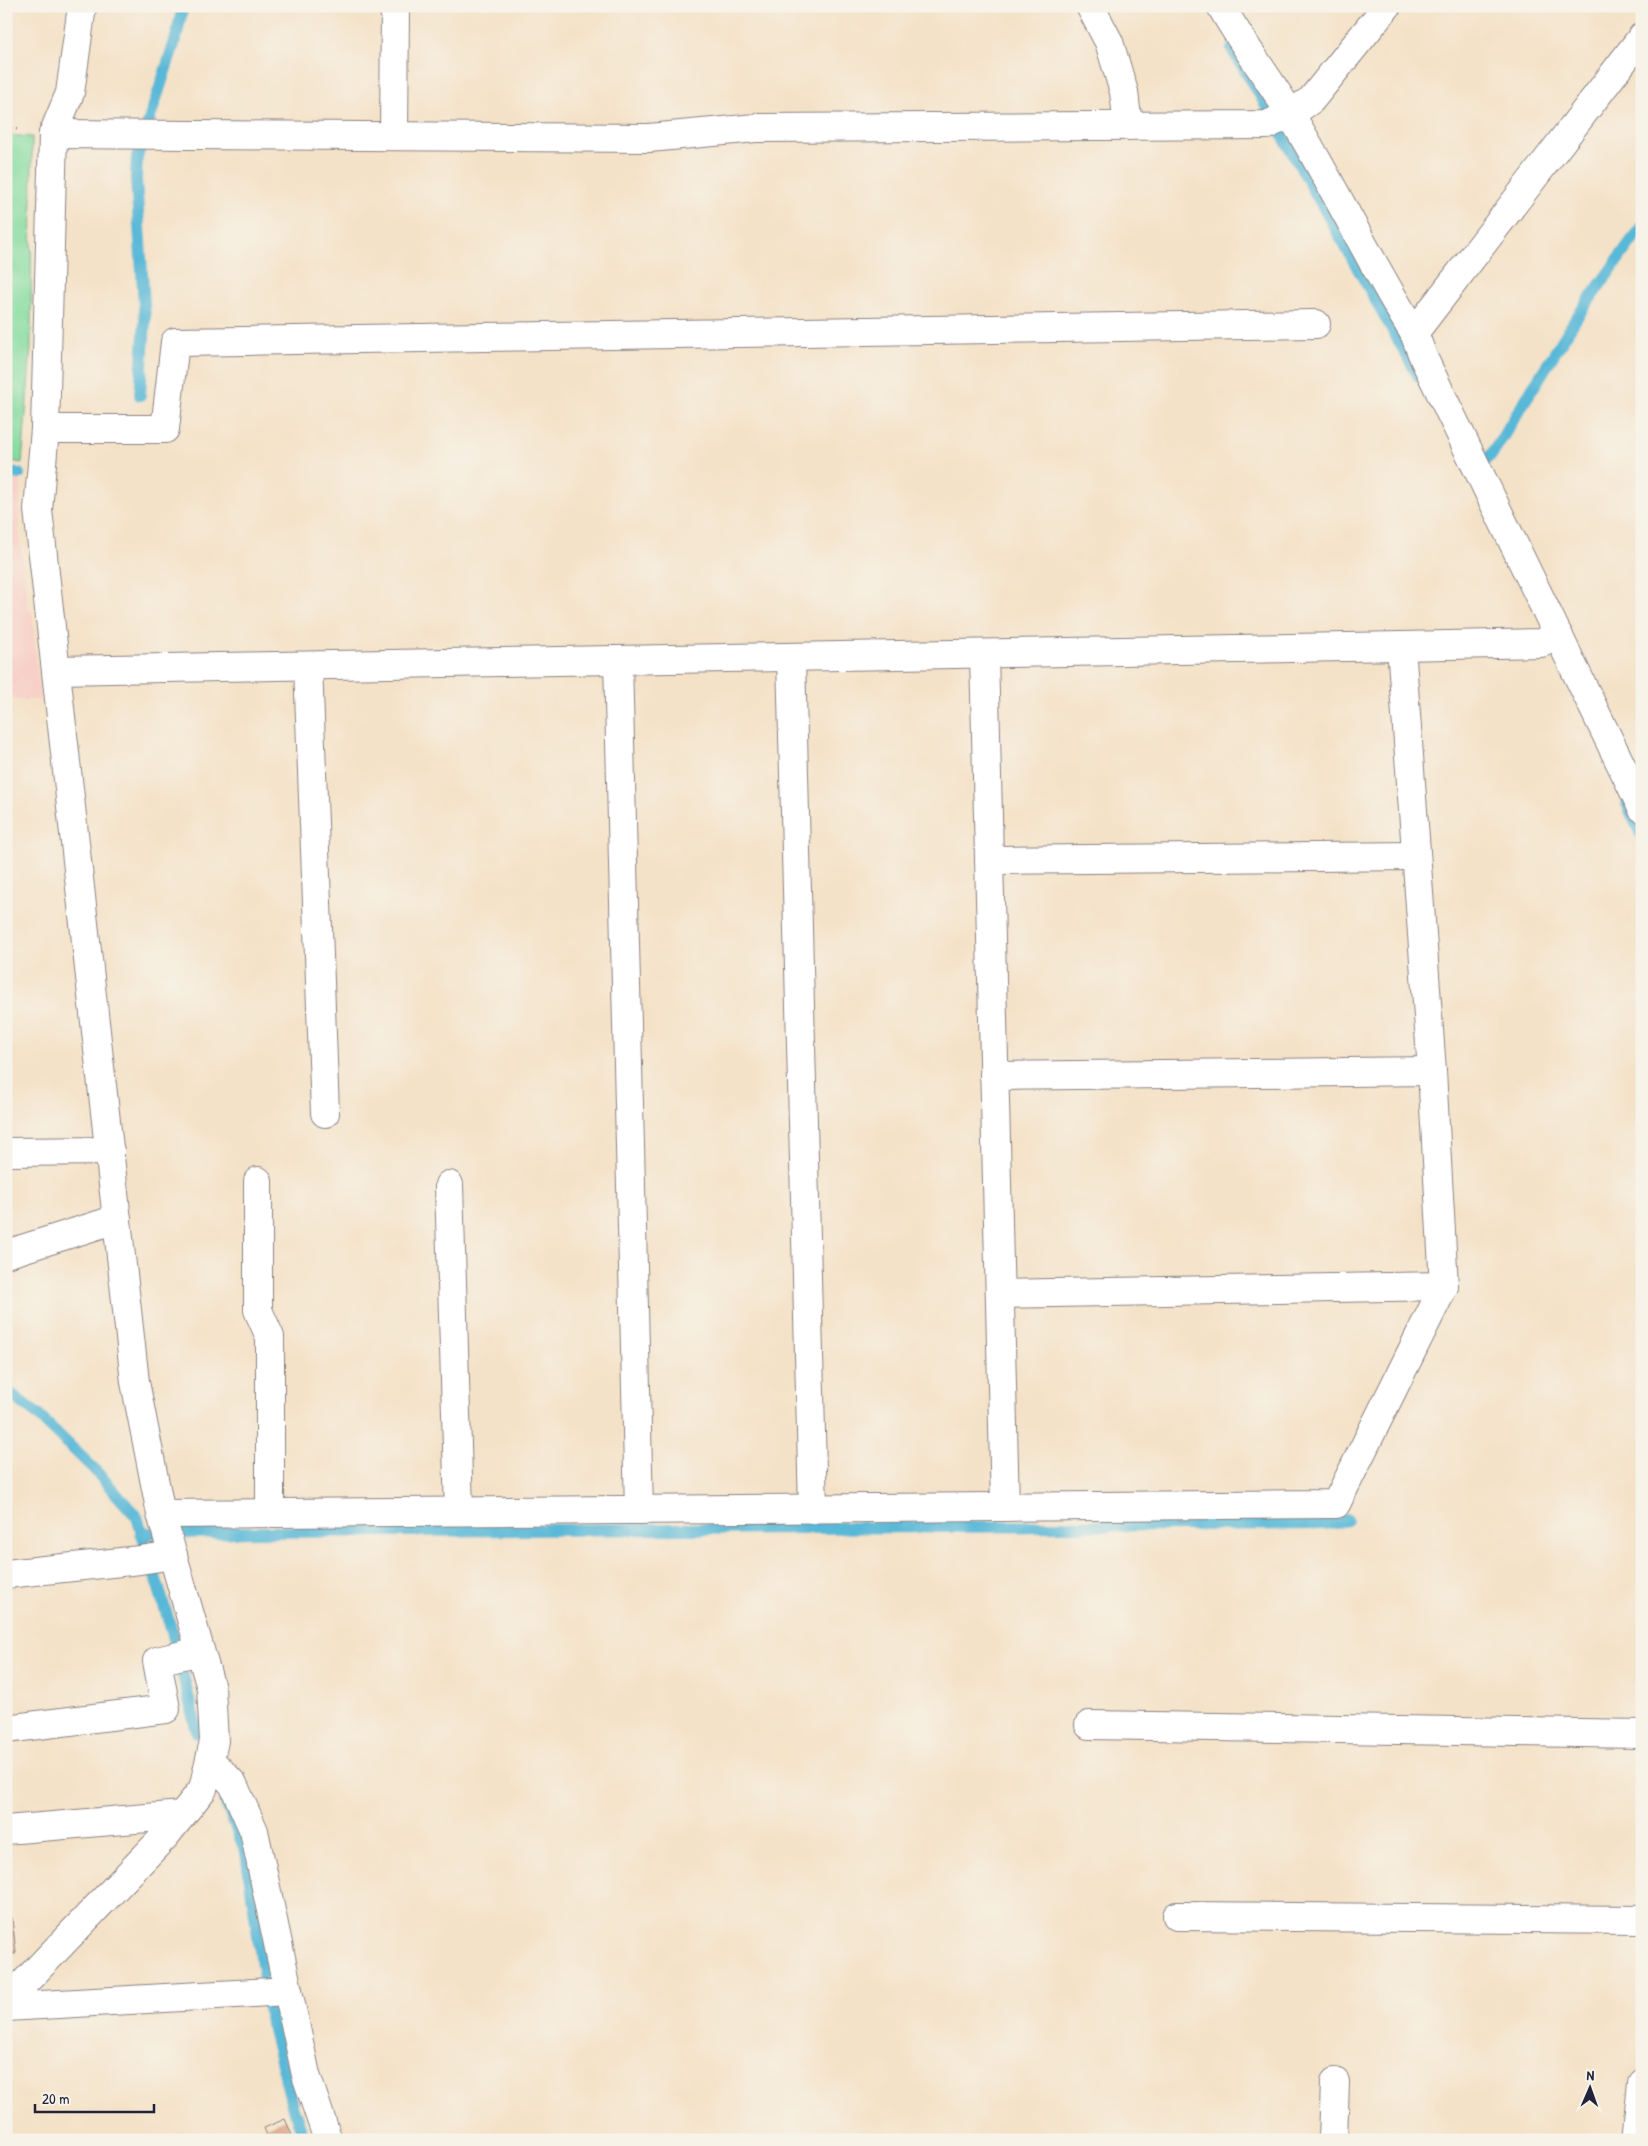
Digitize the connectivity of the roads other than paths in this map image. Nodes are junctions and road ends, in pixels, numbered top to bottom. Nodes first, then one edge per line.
1 (82, 6) edge
2 (395, 6) edge
3 (1090, 6) edge
4 (1220, 6) edge
5 (1387, 6) edge
6 (1642, 37) edge
7 (1280, 120) junction
8 (1128, 126) junction
9 (53, 134) junction
10 (394, 136) junction
11 (1316, 324) dead end
12 (1414, 333) junction
13 (45, 429) junction
14 (1551, 639) junction
15 (1401, 646) junction
16 (984, 654) junction
17 (791, 658) junction
18 (618, 660) junction
19 (308, 666) junction
20 (56, 670) junction
21 (1642, 808) edge
22 (1416, 856) junction
23 (989, 860) junction
24 (1432, 1071) junction
25 (994, 1076) junction
26 (325, 1113) dead end
27 (110, 1151) junction
28 (6, 1152) edge
29 (258, 1181) dead end
30 (449, 1186) dead end
31 (117, 1219) junction
32 (6, 1254) edge
33 (1444, 1286) junction
34 (1000, 1294) junction
35 (1005, 1507) junction
36 (813, 1509) junction
37 (638, 1510) junction
38 (459, 1512) junction
39 (270, 1513) junction
40 (160, 1541) junction
41 (6, 1574) edge
42 (185, 1654) junction
43 (1089, 1725) dead end
44 (6, 1729) edge
45 (1642, 1734) edge
46 (210, 1760) junction
47 (182, 1815) junction
48 (6, 1830) edge
49 (1177, 1916) dead end
50 (1642, 1920) edge
51 (274, 1992) junction
52 (6, 2002) edge
53 (6, 2007) edge
54 (1336, 2082) dead end
55 (1642, 2083) edge
56 (328, 2140) edge
57 (1333, 2140) edge
58 (1636, 2140) edge

1 - 9 street
2 - 10 street
3 - 8 street
4 - 7 street
5 - 7 street
6 - 12 street
7 - 8 street
7 - 12 street
8 - 10 street
9 - 10 street
9 - 13 street
11 - 13 street
12 - 14 street
13 - 20 street
14 - 15 street
14 - 21 street
15 - 16 street
15 - 22 street
16 - 17 street
16 - 23 street
17 - 18 street
17 - 36 street
18 - 19 street
18 - 37 street
19 - 20 street
19 - 26 street
20 - 27 street
22 - 23 street
22 - 24 street
23 - 25 street
24 - 25 street
24 - 33 street
25 - 34 street
27 - 28 street
27 - 31 street
29 - 39 street
30 - 38 street
31 - 32 street
31 - 40 street
33 - 34 street
33 - 35 street
34 - 35 street
35 - 36 street
36 - 37 street
37 - 38 street
38 - 39 street
39 - 40 street
40 - 41 street
40 - 42 street
42 - 44 street
42 - 46 street
43 - 45 street
46 - 47 street
46 - 51 street
47 - 48 street
47 - 52 street
49 - 50 street
51 - 53 street
51 - 56 street
54 - 57 street
55 - 58 street

